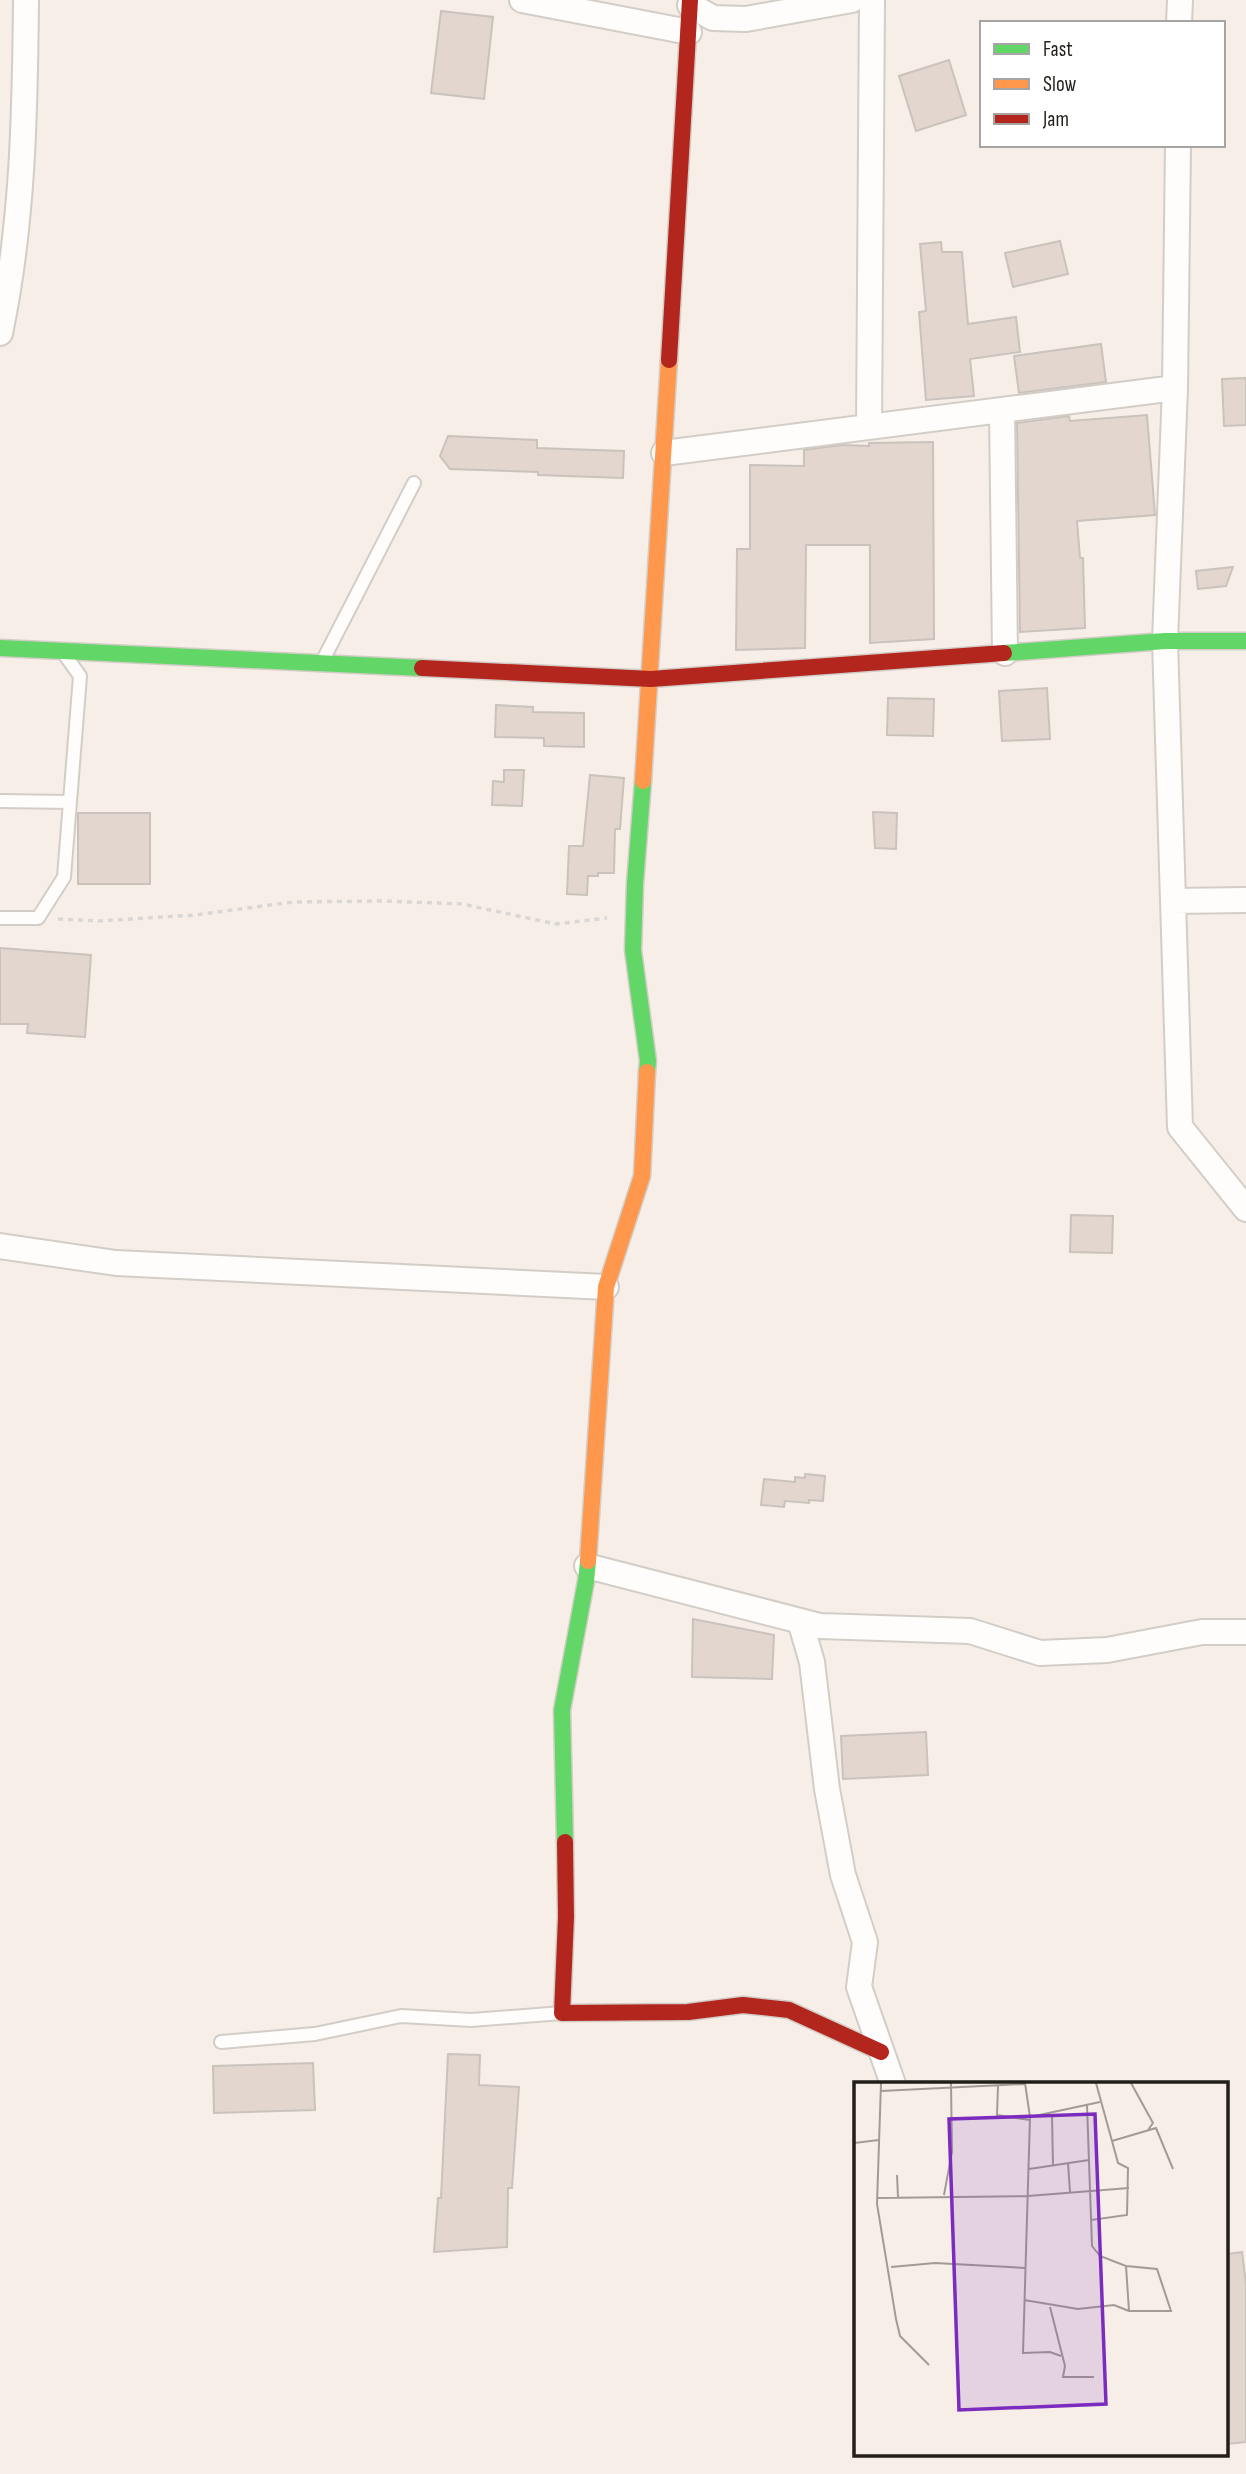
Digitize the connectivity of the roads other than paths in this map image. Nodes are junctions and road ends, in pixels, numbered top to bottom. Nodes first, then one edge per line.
1 (26, 0) edge
2 (522, 0) edge
3 (852, 0) edge
4 (872, 0) edge
5 (1180, 0) edge
6 (690, 2) edge
7 (1180, 21) edge
8 (689, 32) junction
9 (1178, 147) edge
10 (0, 334) edge
11 (1175, 388) junction
12 (1002, 410) junction
13 (869, 427) junction
14 (664, 453) junction
15 (414, 483) dead end
16 (1165, 641) junction
17 (1246, 641) edge
18 (0, 648) edge
19 (62, 651) junction
20 (1005, 653) junction
21 (322, 664) junction
22 (651, 679) junction
23 (0, 801) edge
24 (71, 802) junction
25 (1246, 900) edge
26 (1173, 901) junction
27 (0, 918) edge
28 (1246, 1209) edge
29 (0, 1246) edge
30 (606, 1287) junction
31 (587, 1566) junction
32 (800, 1621) junction
33 (1246, 1632) edge
34 (562, 2013) junction
35 (221, 2042) dead end
36 (881, 2052) junction
37 (891, 2082) edge

1 - 10 street
2 - 8 street
3 - 6 street
4 - 13 street
5 - 7 street
6 - 8 street
8 - 14 street
9 - 11 street
11 - 12 street
11 - 16 street
12 - 13 street
12 - 20 street
13 - 14 street
14 - 22 street
15 - 21 lane
16 - 17 street
16 - 20 street
16 - 26 street
18 - 19 street
19 - 21 street
19 - 24 lane
20 - 22 street
21 - 22 street
22 - 30 street
23 - 24 lane
24 - 27 lane
25 - 26 street
26 - 28 street
29 - 30 street
30 - 31 street
31 - 32 street
31 - 34 street
32 - 33 street
32 - 36 street
34 - 35 lane
34 - 36 street
36 - 37 street

